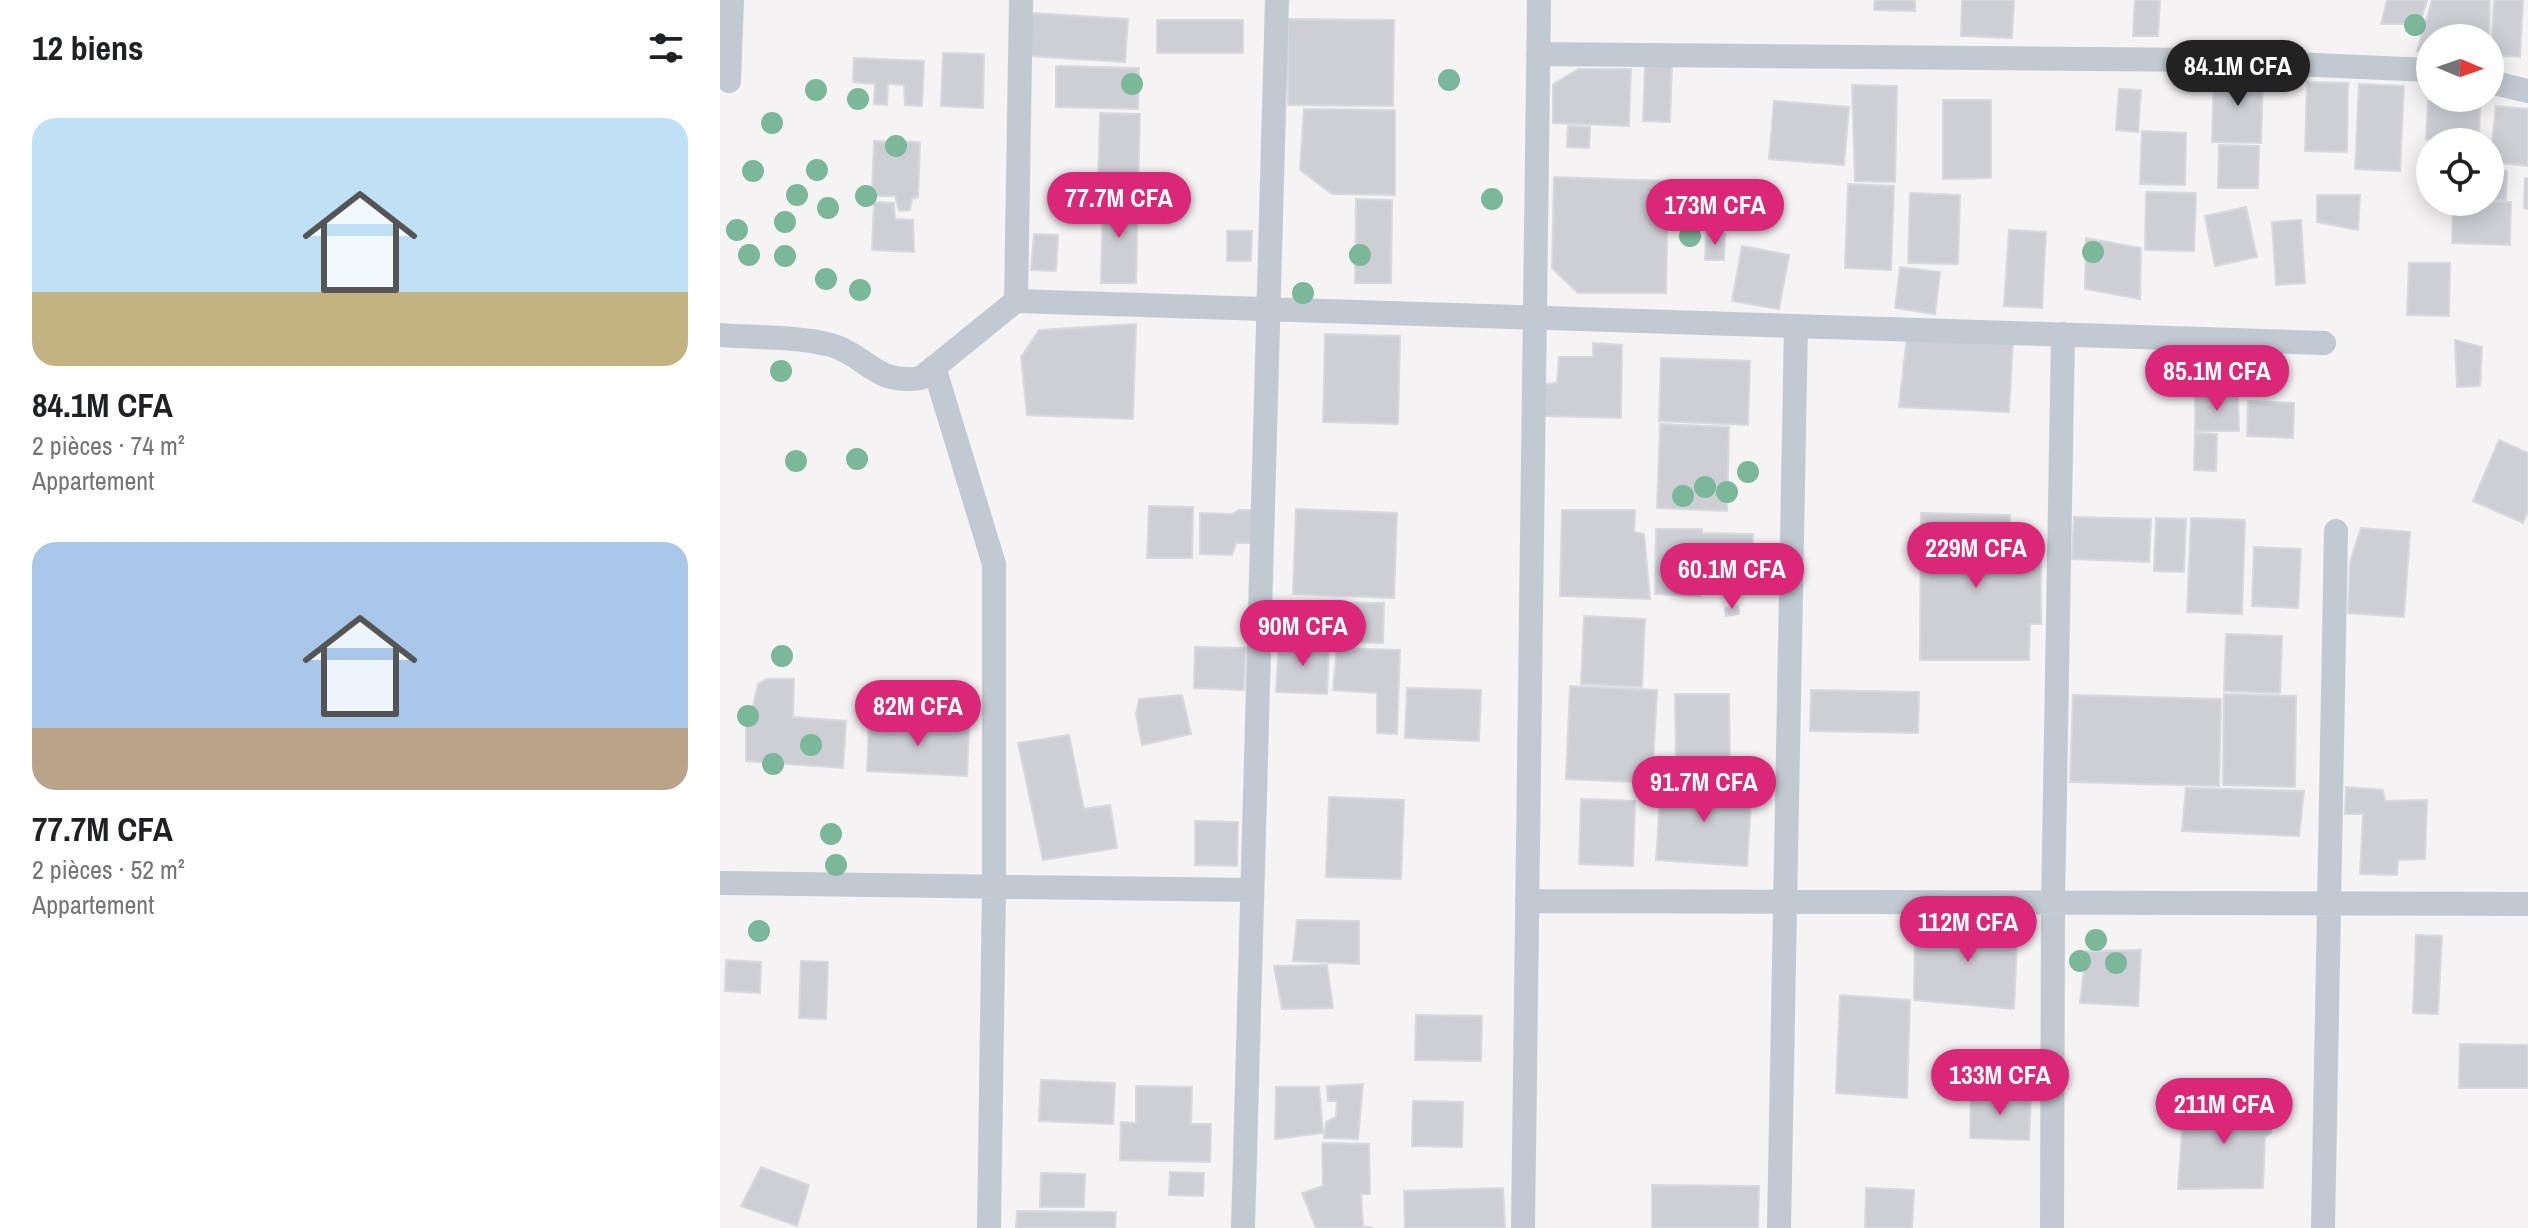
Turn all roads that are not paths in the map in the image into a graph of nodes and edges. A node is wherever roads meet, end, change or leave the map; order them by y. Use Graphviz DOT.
graph roads {
  1 [pos="732,0"];
  2 [pos="1021,0"];
  3 [pos="1277,0"];
  4 [pos="1539,0"];
  5 [pos="1538,54"];
  6 [pos="2416,69"];
  7 [pos="729,81"];
  8 [pos="2504,85"];
  9 [pos="2528,91"];
  10 [pos="1016,301"];
  11 [pos="1268,309"];
  12 [pos="1535,318"];
  13 [pos="1796,326"];
  14 [pos="2063,334"];
  15 [pos="720,335"];
  16 [pos="2324,343"];
  17 [pos="934,367"];
  18 [pos="2336,531"];
  19 [pos="720,883"];
  20 [pos="994,887"];
  21 [pos="1252,890"];
  22 [pos="1527,901"];
  23 [pos="1785,902"];
  24 [pos="2053,903"];
  25 [pos="2329,903"];
  26 [pos="2528,904"];
  27 [pos="989,1228"];
  28 [pos="1243,1228"];
  29 [pos="1523,1228"];
  30 [pos="1779,1228"];
  31 [pos="2052,1228"];
  32 [pos="2323,1228"];
  1 -- 7 [label="street"];
  2 -- 10 [label="street"];
  3 -- 11 [label="street"];
  4 -- 5 [label="street"];
  5 -- 6 [label="street"];
  5 -- 12 [label="street"];
  8 -- 9 [label="street"];
  10 -- 11 [label="street"];
  10 -- 17 [label="street"];
  11 -- 12 [label="street"];
  11 -- 21 [label="street"];
  12 -- 13 [label="street"];
  12 -- 22 [label="street"];
  13 -- 14 [label="street"];
  13 -- 23 [label="street"];
  14 -- 16 [label="street"];
  14 -- 24 [label="street"];
  15 -- 17 [label="street"];
  17 -- 20 [label="street"];
  18 -- 25 [label="street"];
  19 -- 20 [label="street"];
  20 -- 21 [label="street"];
  20 -- 27 [label="street"];
  21 -- 28 [label="street"];
  22 -- 23 [label="street"];
  22 -- 29 [label="street"];
  23 -- 24 [label="street"];
  23 -- 30 [label="street"];
  24 -- 25 [label="street"];
  24 -- 31 [label="street"];
  25 -- 26 [label="street"];
  25 -- 32 [label="street"];
}
